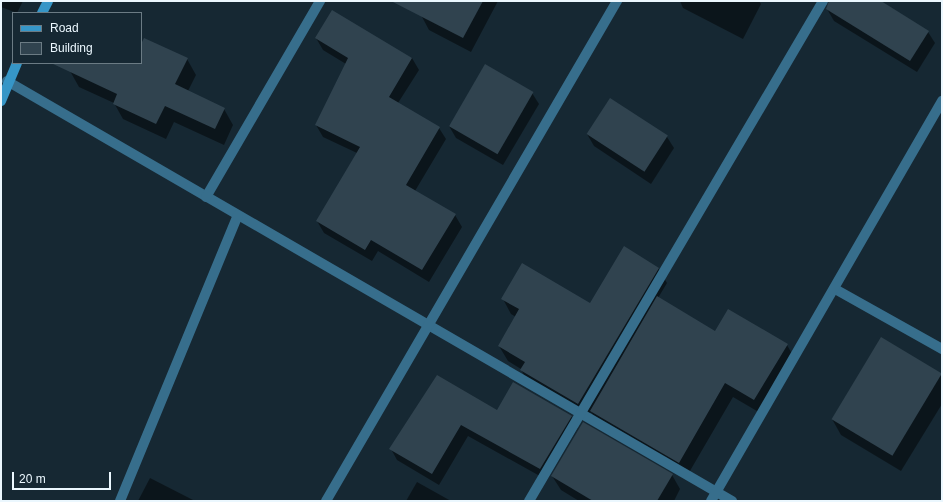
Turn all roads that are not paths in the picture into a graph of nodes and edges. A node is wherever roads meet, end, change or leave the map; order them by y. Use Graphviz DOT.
graph roads {
  1 [pos="48,1"];
  2 [pos="320,1"];
  3 [pos="617,1"];
  4 [pos="823,1"];
  5 [pos="42,12"];
  6 [pos="16,64"];
  7 [pos="7,82"];
  8 [pos="1,101"];
  9 [pos="942,101"];
  10 [pos="206,197"];
  11 [pos="238,216"];
  12 [pos="835,289"];
  13 [pos="429,326"];
  14 [pos="942,349"];
  15 [pos="580,414"];
  16 [pos="716,492"];
  17 [pos="120,501"];
  18 [pos="326,501"];
  19 [pos="529,501"];
  20 [pos="711,501"];
  21 [pos="732,501"];
  1 -- 5 [label="main road"];
  2 -- 10 [label="street"];
  3 -- 13 [label="street"];
  4 -- 15 [label="street"];
  6 -- 7 [label="main road"];
  7 -- 8 [label="main road"];
  7 -- 10 [label="street"];
  9 -- 12 [label="street"];
  10 -- 11 [label="street"];
  11 -- 13 [label="street"];
  11 -- 17 [label="street"];
  12 -- 14 [label="street"];
  12 -- 16 [label="street"];
  13 -- 15 [label="street"];
  13 -- 18 [label="street"];
  15 -- 16 [label="street"];
  15 -- 19 [label="street"];
  16 -- 20 [label="street"];
  16 -- 21 [label="street"];
}
